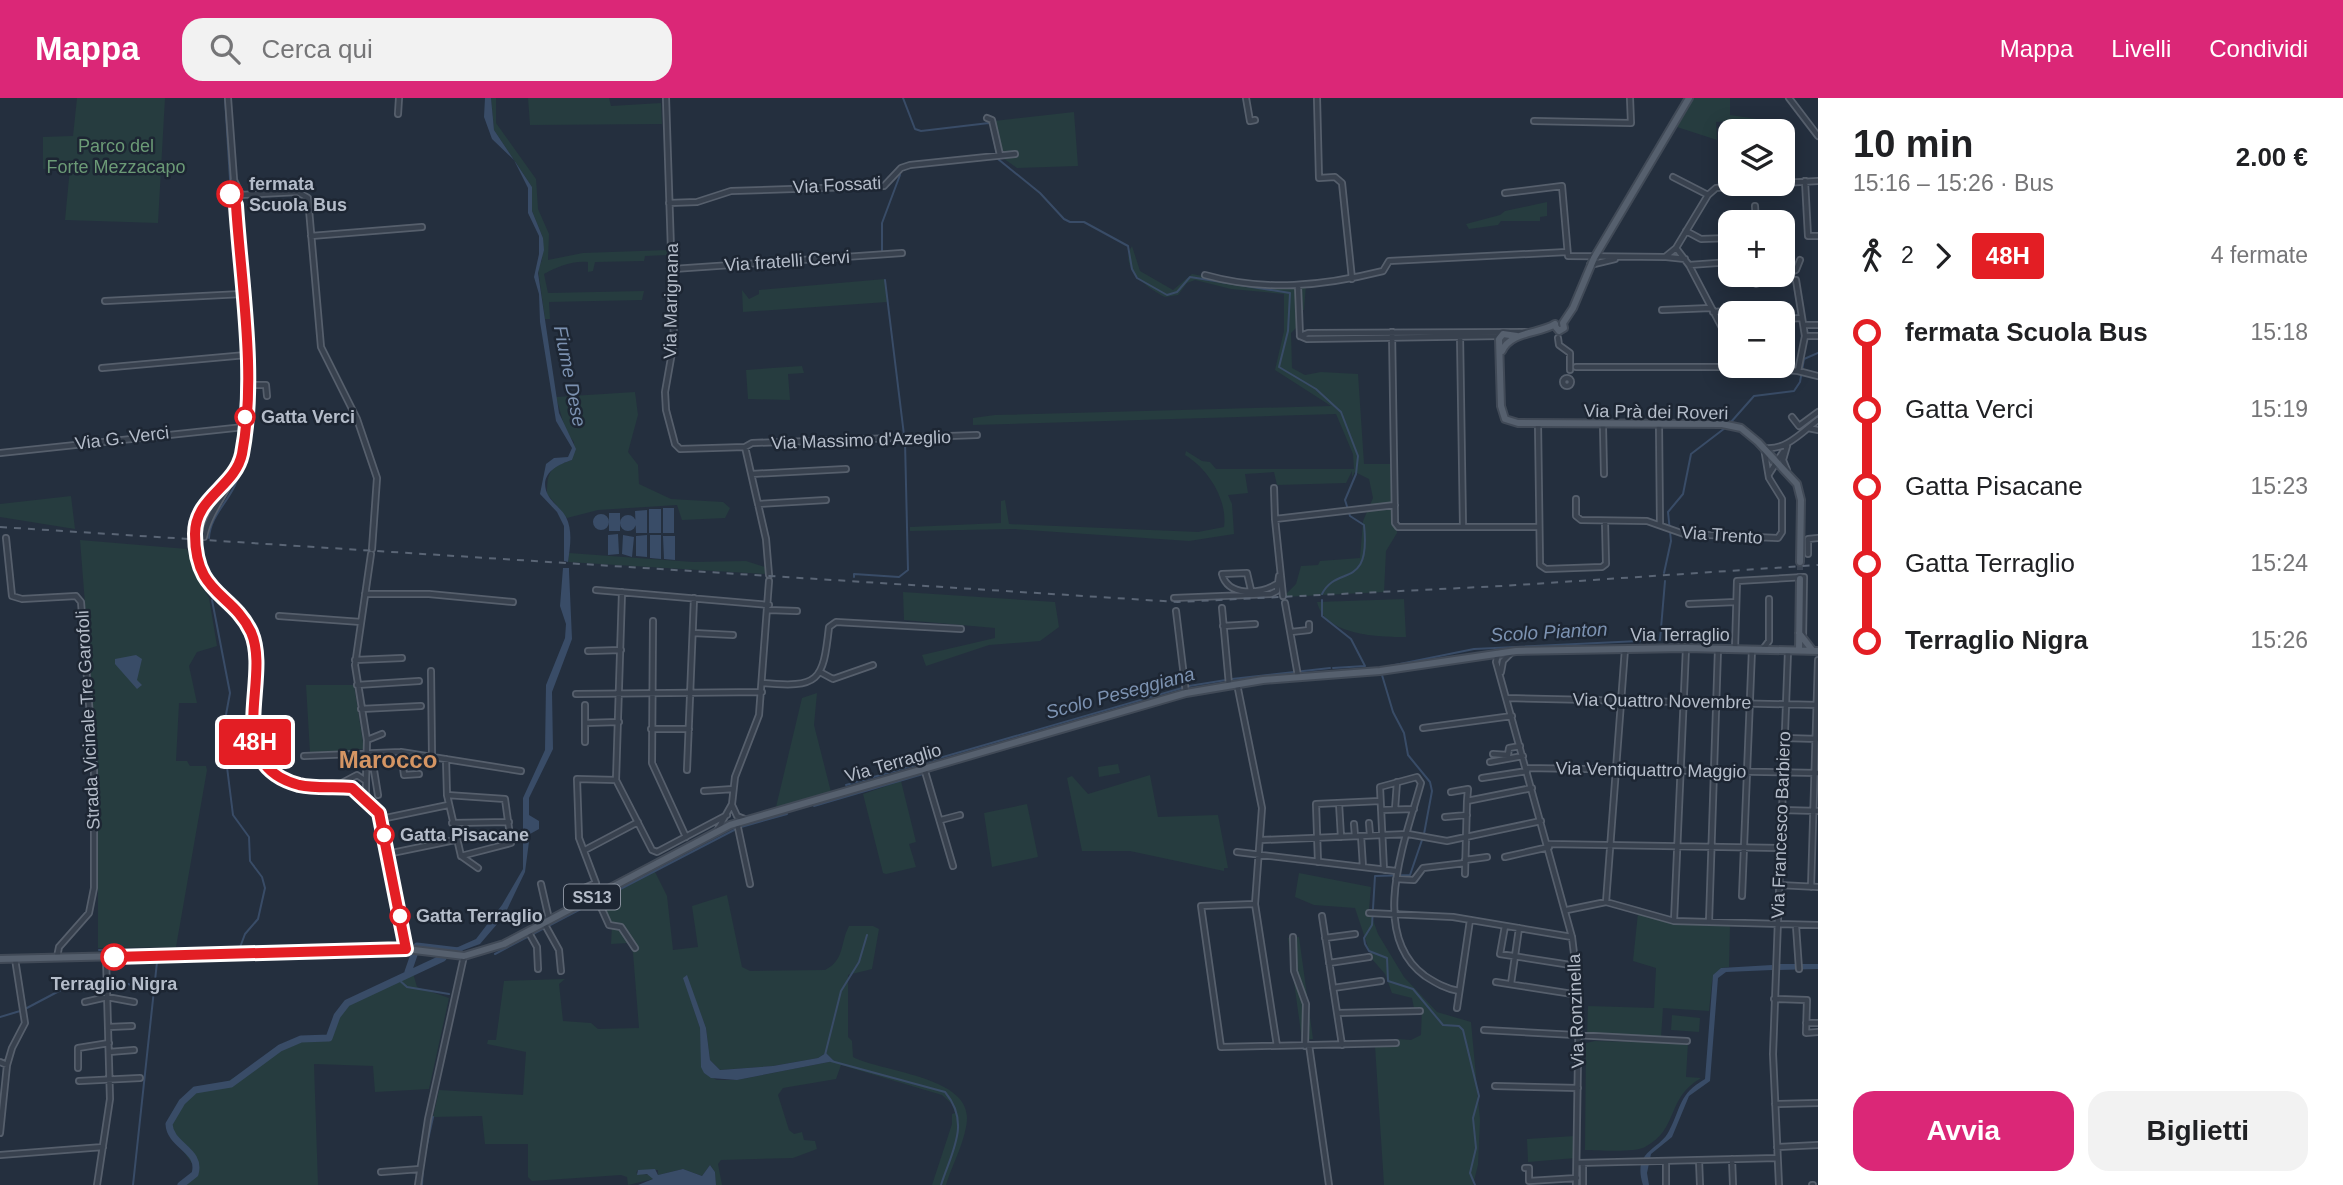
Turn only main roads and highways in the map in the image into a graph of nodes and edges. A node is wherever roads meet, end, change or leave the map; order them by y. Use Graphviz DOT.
graph roads {
  1 [pos="1689,98"];
  2 [pos="1800,562"];
  3 [pos="1800,579"];
  4 [pos="1800,637"];
  5 [pos="1788,650"];
  6 [pos="1799,650"];
  7 [pos="1816,651"];
  8 [pos="0,958"];
  1 -- 2 [label="main road, Via Prà dei Roveri"];
  3 -- 4 [label="main road"];
  4 -- 5 [label="main road"];
  4 -- 6 [label="main road"];
  4 -- 7 [label="main road"];
  5 -- 6 [label="main road, Via Terraglio / SS13"];
  5 -- 8 [label="main road, Via Terraglio / SS13"];
  6 -- 7 [label="main road, Via Terraglio / SS13"];
}
